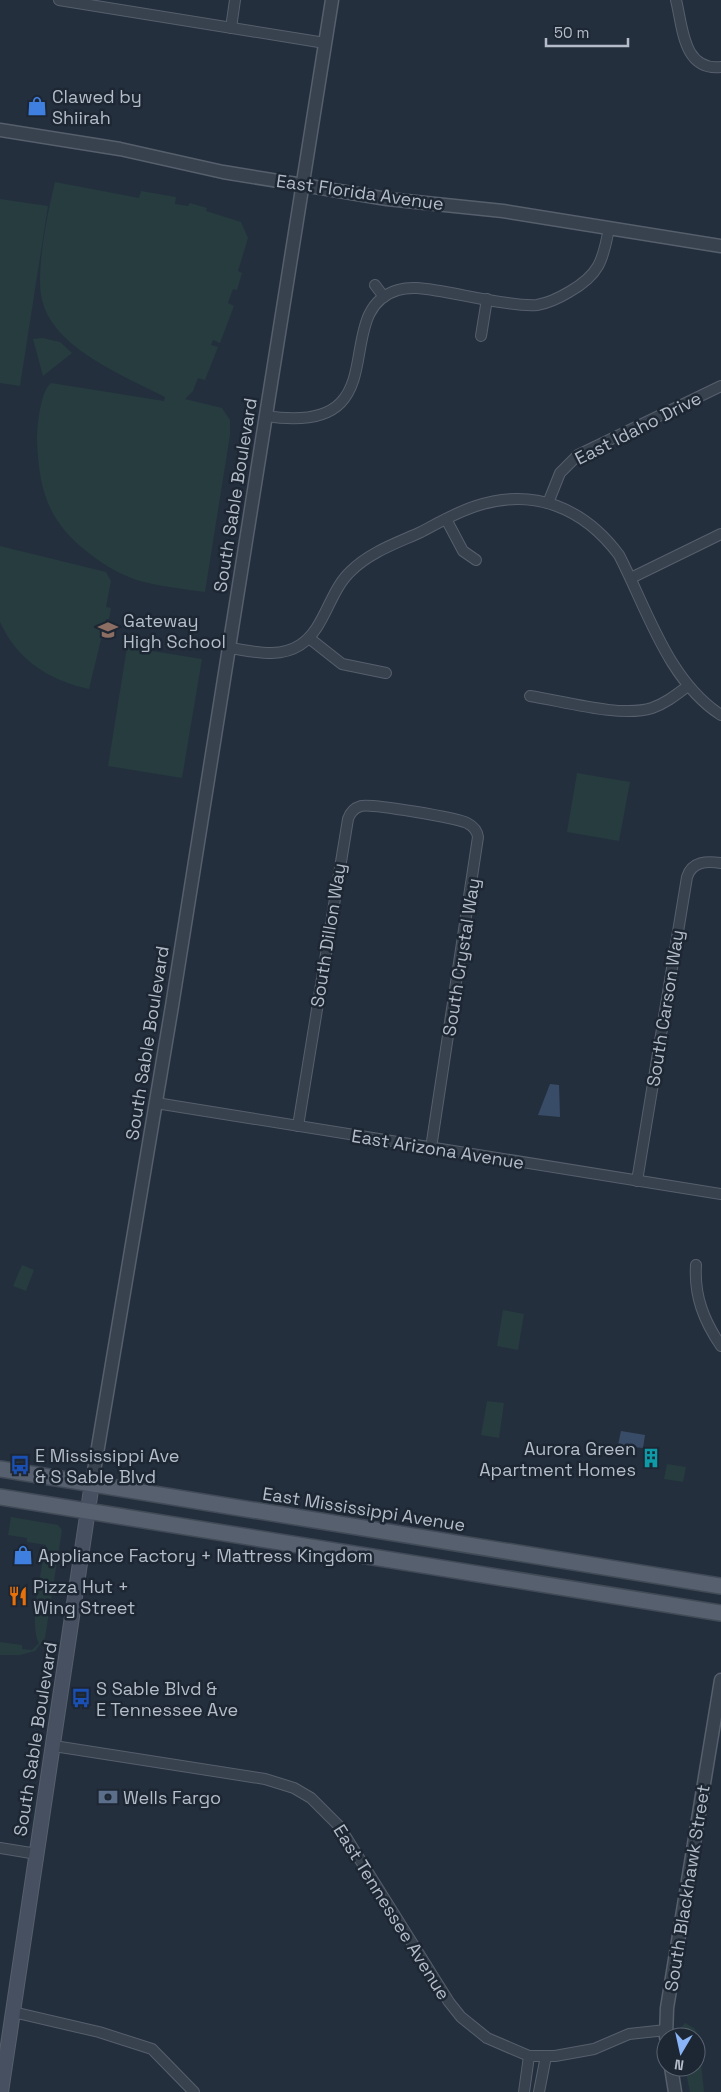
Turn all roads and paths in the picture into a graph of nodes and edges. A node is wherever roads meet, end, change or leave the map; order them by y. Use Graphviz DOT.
graph roads {
  1 [pos="60,0"];
  2 [pos="235,0"];
  3 [pos="332,0"];
  4 [pos="676,0"];
  5 [pos="97,3"];
  6 [pos="231,28"];
  7 [pos="325,43"];
  8 [pos="721,67"];
  9 [pos="0,130"];
  10 [pos="303,185"];
  11 [pos="609,228"];
  12 [pos="721,246"];
  13 [pos="375,285"];
  14 [pos="384,297"];
  15 [pos="487,298"];
  16 [pos="482,336"];
  17 [pos="721,386"];
  18 [pos="266,416"];
  19 [pos="548,503"];
  20 [pos="446,519"];
  21 [pos="721,534"];
  22 [pos="476,560"];
  23 [pos="630,578"];
  24 [pos="309,638"];
  25 [pos="229,648"];
  26 [pos="386,673"];
  27 [pos="688,686"];
  28 [pos="530,696"];
  29 [pos="721,715"];
  30 [pos="416,813"];
  31 [pos="721,863"];
  32 [pos="156,1103"];
  33 [pos="298,1126"];
  34 [pos="430,1148"];
  35 [pos="637,1181"];
  36 [pos="721,1194"];
  37 [pos="696,1265"];
  38 [pos="721,1346"];
  39 [pos="0,1469"];
  40 [pos="92,1483"];
  41 [pos="0,1496"];
  42 [pos="88,1510"];
  43 [pos="721,1586"];
  44 [pos="721,1612"];
  45 [pos="721,1680"];
  46 [pos="54,1746"];
  47 [pos="0,1848"];
  48 [pos="37,1854"];
  49 [pos="13,2012"];
  50 [pos="666,2027"];
  51 [pos="656,2034"];
  52 [pos="529,2056"];
  53 [pos="546,2056"];
  54 [pos="673,2077"];
  55 [pos="1,2092"];
  56 [pos="194,2092"];
  57 [pos="524,2092"];
  58 [pos="539,2092"];
  59 [pos="675,2092"];
  1 -- 5 [label="street"];
  2 -- 6 [label="street"];
  3 -- 7 [label="street, South Sable Boulevard"];
  4 -- 8 [label="street"];
  5 -- 6 [label="street"];
  6 -- 7 [label="street"];
  7 -- 10 [label="street, South Sable Boulevard"];
  9 -- 10 [label="street, East Florida Avenue"];
  10 -- 11 [label="street, East Florida Avenue"];
  10 -- 18 [label="street, South Sable Boulevard"];
  11 -- 12 [label="street, East Florida Avenue"];
  11 -- 15 [label="street"];
  13 -- 14 [label="street"];
  14 -- 15 [label="street"];
  14 -- 18 [label="street"];
  15 -- 16 [label="street"];
  17 -- 19 [label="street, East Idaho Drive"];
  18 -- 25 [label="street, South Sable Boulevard"];
  19 -- 20 [label="street"];
  19 -- 23 [label="street"];
  20 -- 22 [label="street"];
  20 -- 24 [label="street"];
  21 -- 23 [label="street"];
  23 -- 27 [label="street"];
  24 -- 25 [label="street"];
  24 -- 26 [label="street"];
  25 -- 32 [label="street, South Sable Boulevard"];
  27 -- 28 [label="street"];
  27 -- 29 [label="street"];
  30 -- 33 [label="street, South Dillon Way"];
  30 -- 34 [label="street, South Crystal Way"];
  31 -- 35 [label="street, South Carson Way"];
  32 -- 33 [label="street, East Arizona Avenue"];
  32 -- 40 [label="street, South Sable Boulevard"];
  33 -- 34 [label="street, East Arizona Avenue"];
  34 -- 35 [label="street, East Arizona Avenue"];
  35 -- 36 [label="street, East Arizona Avenue"];
  37 -- 38 [label="street"];
  39 -- 40 [label="main road, East Mississippi Avenue"];
  40 -- 42 [label="main road, South Sable Boulevard"];
  40 -- 43 [label="main road, East Mississippi Avenue"];
  41 -- 42 [label="main road"];
  42 -- 44 [label="main road"];
  42 -- 46 [label="main road, South Sable Boulevard"];
  45 -- 50 [label="street, South Blackhawk Street"];
  46 -- 48 [label="main road, South Sable Boulevard"];
  46 -- 52 [label="street, East Tennessee Avenue"];
  47 -- 48 [label="street"];
  48 -- 49 [label="main road, South Sable Boulevard"];
  49 -- 55 [label="main road, South Sable Boulevard"];
  49 -- 56 [label="street"];
  51 -- 53 [label="street, East Tennessee Avenue"];
  52 -- 53 [label="street, East Tennessee Avenue"];
  52 -- 57 [label="street"];
  53 -- 58 [label="street"];
  54 -- 59 [label="street"];
}
